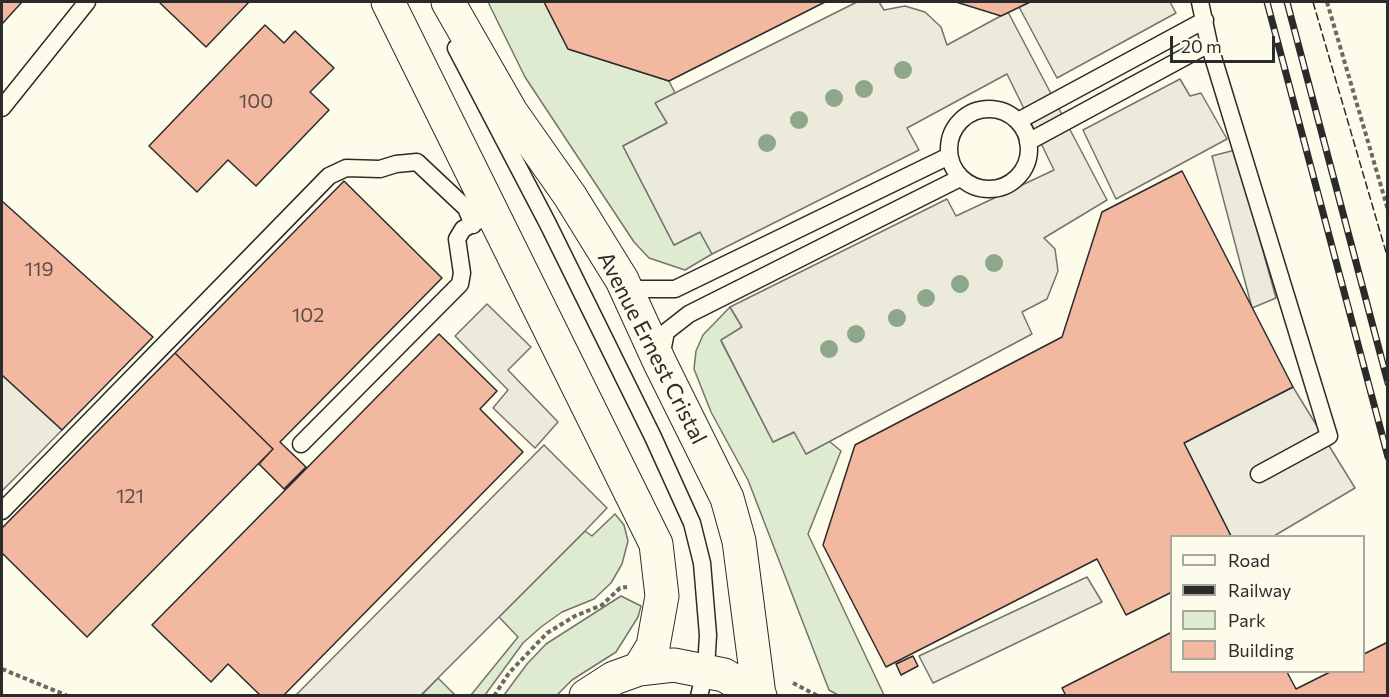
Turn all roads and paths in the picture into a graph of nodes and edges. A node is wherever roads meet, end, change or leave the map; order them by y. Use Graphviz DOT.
graph roads {
  1 [pos="87,2"];
  2 [pos="388,2"];
  3 [pos="432,2"];
  4 [pos="448,2"];
  5 [pos="1200,2"];
  6 [pos="1327,2"];
  7 [pos="1205,20"];
  8 [pos="1209,44"];
  9 [pos="2,108"];
  10 [pos="1018,121"];
  11 [pos="1028,142"];
  12 [pos="949,156"];
  13 [pos="960,178"];
  14 [pos="1388,210"];
  15 [pos="483,218"];
  16 [pos="622,280"];
  17 [pos="660,363"];
  18 [pos="301,444"];
  19 [pos="1259,474"];
  20 [pos="2,511"];
  21 [pos="635,589"];
  22 [pos="2,669"];
  23 [pos="639,669"];
  24 [pos="703,682"];
  25 [pos="759,695"];
  26 [pos="68,696"];
  27 [pos="494,696"];
  28 [pos="586,696"];
  1 -- 9 [label="lane"];
  2 -- 15 [label="main road"];
  3 -- 24 [label="lane"];
  4 -- 16 [label="main road, Avenue Ernest Cristal"];
  5 -- 7 [label="lane"];
  6 -- 14 [label="path"];
  7 -- 8 [label="lane"];
  7 -- 10 [label="lane"];
  8 -- 11 [label="lane"];
  8 -- 19 [label="lane"];
  10 -- 11 [label="lane"];
  10 -- 12 [label="lane"];
  11 -- 13 [label="lane"];
  12 -- 13 [label="lane"];
  12 -- 16 [label="lane"];
  13 -- 17 [label="lane"];
  15 -- 18 [label="lane"];
  15 -- 20 [label="lane"];
  15 -- 23 [label="main road"];
  16 -- 17 [label="main road, Avenue Ernest Cristal"];
  17 -- 25 [label="main road, Avenue Ernest Cristal"];
  21 -- 27 [label="path"];
  22 -- 26 [label="path"];
  23 -- 24 [label="main road"];
  23 -- 28 [label="main road"];
  24 -- 25 [label="main road"];
}
